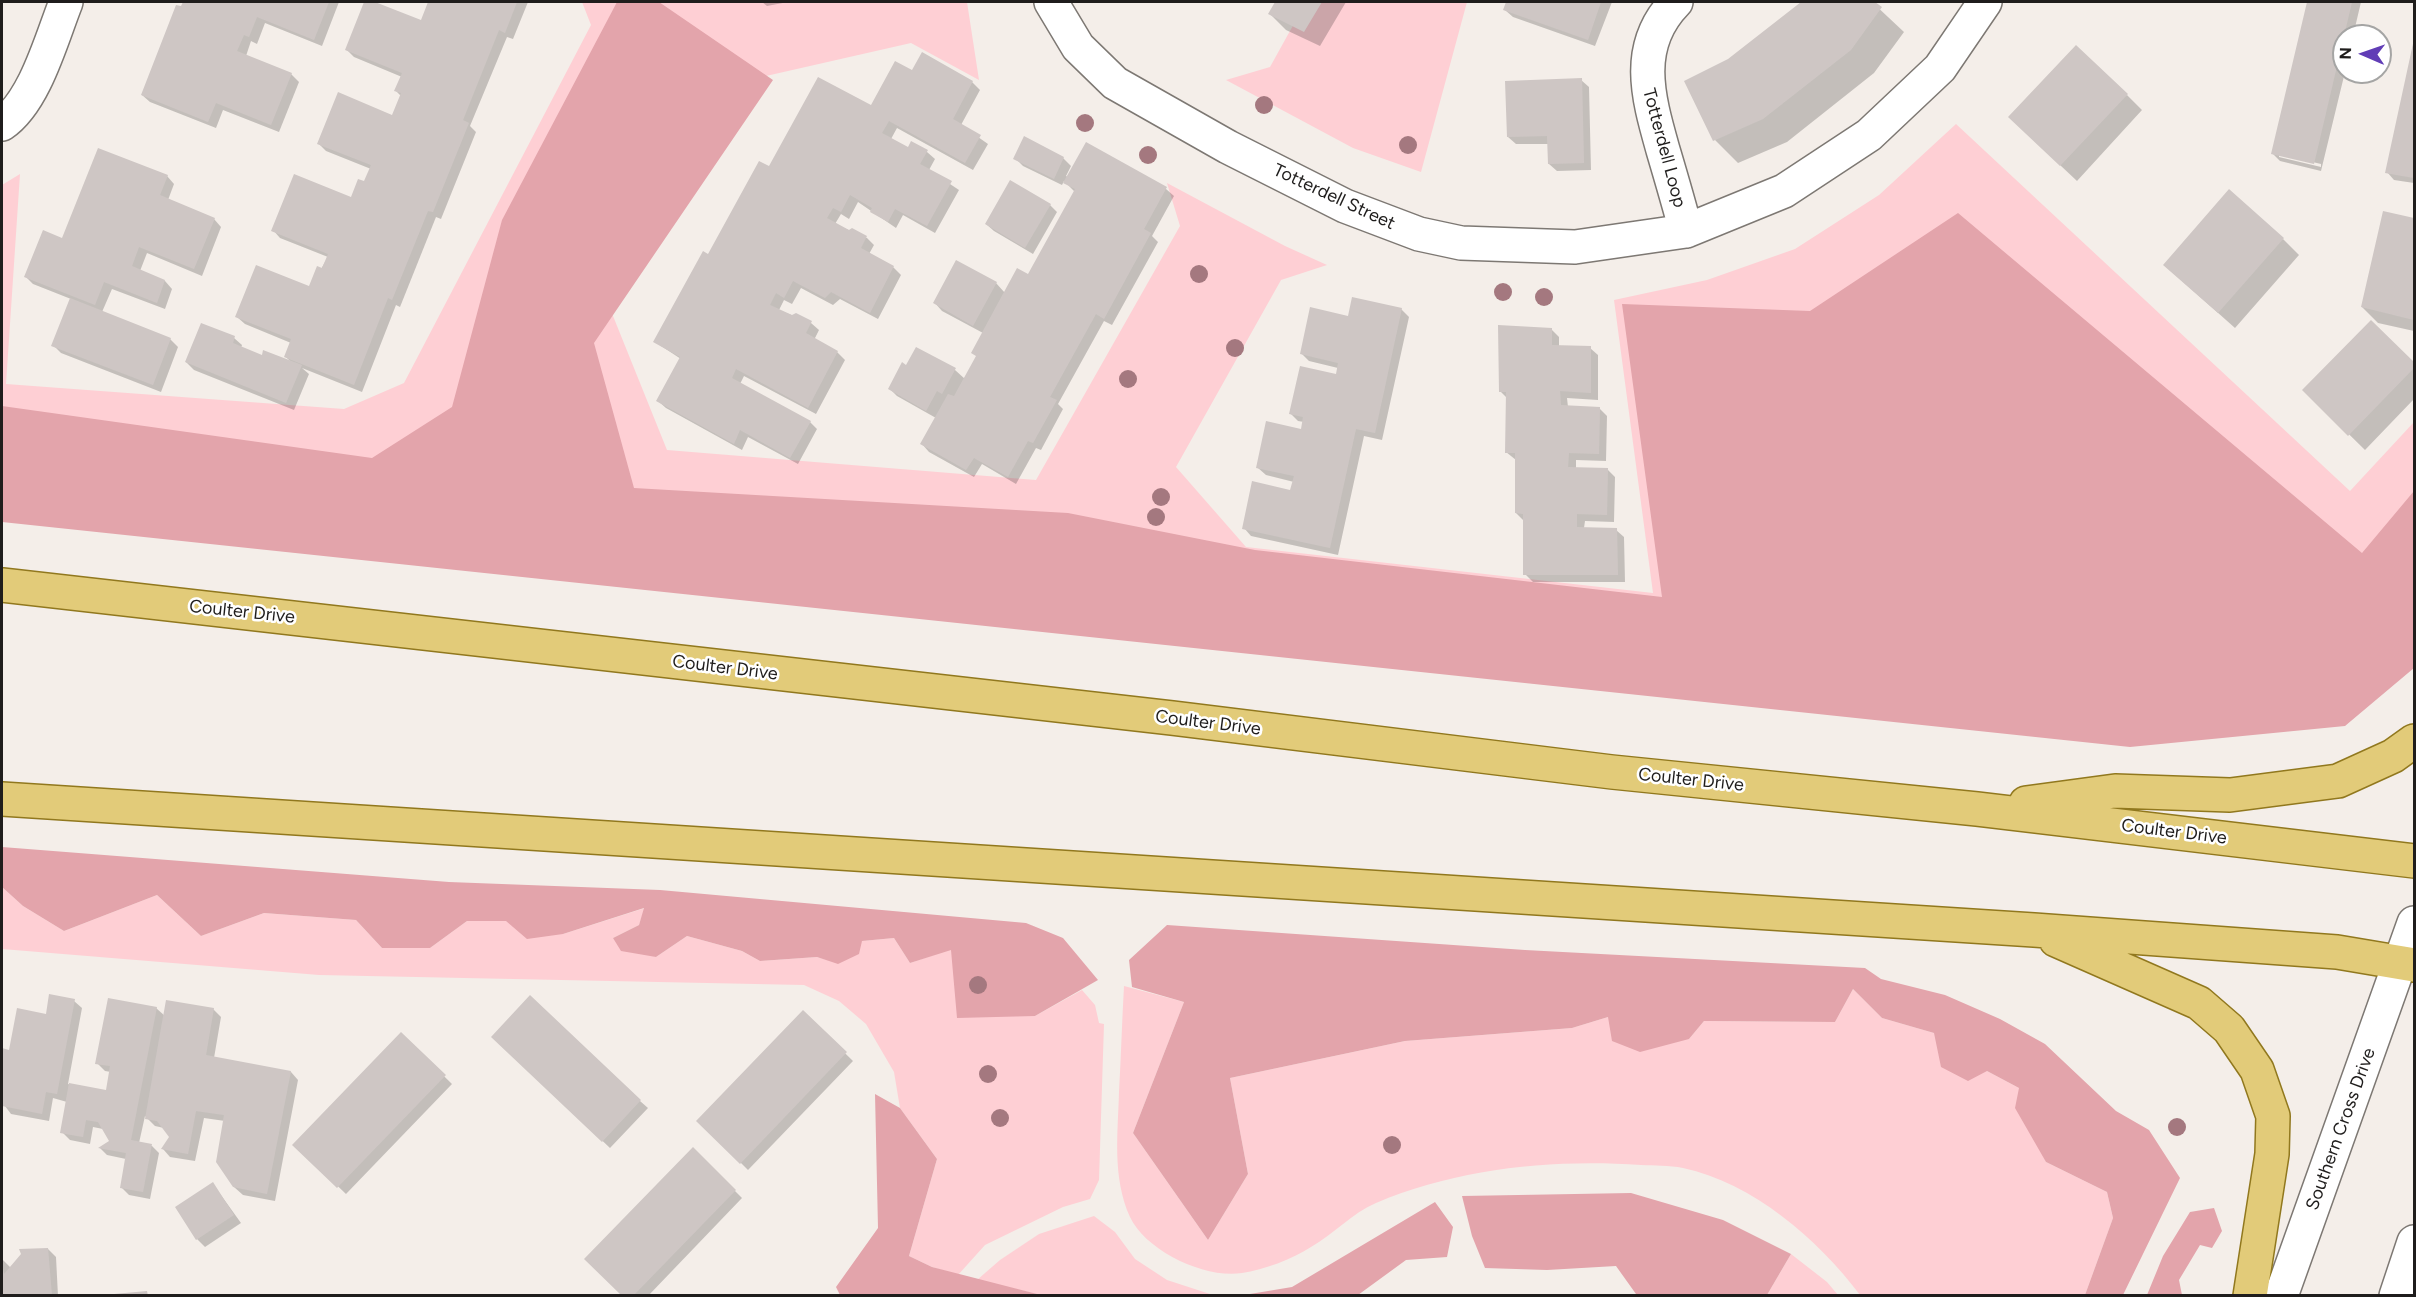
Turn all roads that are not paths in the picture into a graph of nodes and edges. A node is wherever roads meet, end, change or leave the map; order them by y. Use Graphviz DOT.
graph roads {
  1 [pos="66,2"];
  2 [pos="1051,2"];
  3 [pos="1676,2"];
  4 [pos="1985,2"];
  5 [pos="2,124"];
  6 [pos="1686,231"];
  7 [pos="2,585"];
  8 [pos="2415,741"];
  9 [pos="2,799"];
  10 [pos="1977,809"];
  11 [pos="2415,861"];
  12 [pos="2415,923"];
  13 [pos="2034,930"];
  14 [pos="2407,964"];
  15 [pos="2415,1242"];
  16 [pos="2250,1296"];
  17 [pos="2281,1296"];
  18 [pos="2396,1296"];
  1 -- 5 [label="street"];
  2 -- 6 [label="street, Totterdell Street"];
  3 -- 6 [label="street, Totterdell Loop"];
  4 -- 6 [label="street, Totterdell Street"];
  7 -- 10 [label="main road, Coulter Drive"];
  8 -- 10 [label="main road"];
  9 -- 13 [label="main road"];
  10 -- 11 [label="main road, Coulter Drive"];
  12 -- 14 [label="street, Southern Cross Drive"];
  13 -- 14 [label="main road"];
  13 -- 16 [label="main road"];
  14 -- 17 [label="street, Southern Cross Drive"];
  15 -- 18 [label="street"];
}
